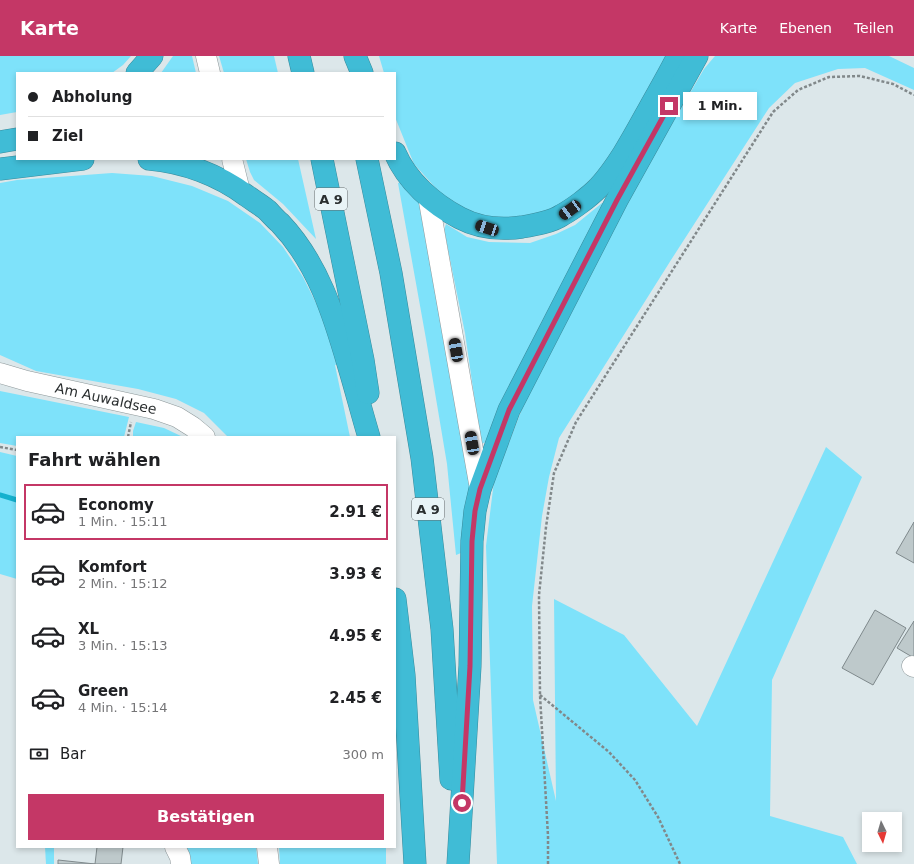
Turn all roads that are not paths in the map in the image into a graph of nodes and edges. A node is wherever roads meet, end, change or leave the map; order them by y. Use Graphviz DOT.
graph roads {
  1 [pos="152,56"];
  2 [pos="206,56"];
  3 [pos="299,56"];
  4 [pos="344,56"];
  5 [pos="355,56"];
  6 [pos="678,56"];
  7 [pos="697,56"];
  8 [pos="138,72"];
  9 [pos="210,72"];
  10 [pos="303,72"];
  11 [pos="348,72"];
  12 [pos="362,72"];
  13 [pos="0,134"];
  14 [pos="16,134"];
  15 [pos="16,139"];
  16 [pos="0,142"];
  17 [pos="396,155"];
  18 [pos="75,160"];
  19 [pos="161,160"];
  20 [pos="232,160"];
  21 [pos="322,160"];
  22 [pos="368,160"];
  23 [pos="0,169"];
  24 [pos="240,191"];
  25 [pos="428,196"];
  26 [pos="0,373"];
  27 [pos="204,436"];
  28 [pos="369,436"];
  29 [pos="375,436"];
  30 [pos="480,489"];
  31 [pos="396,607"];
  32 [pos="176,848"];
  33 [pos="267,848"];
  34 [pos="181,864"];
  35 [pos="269,864"];
  36 [pos="415,864"];
  37 [pos="457,864"];
  1 -- 8 [label="highway"];
  2 -- 9 [label="street"];
  3 -- 10 [label="highway"];
  4 -- 11 [label="highway"];
  5 -- 12 [label="highway"];
  6 -- 25 [label="highway"];
  7 -- 30 [label="highway"];
  13 -- 14 [label="highway"];
  15 -- 16 [label="highway"];
  17 -- 25 [label="highway"];
  18 -- 23 [label="highway"];
  19 -- 24 [label="highway"];
  20 -- 24 [label="street"];
  21 -- 29 [label="highway, A 9"];
  22 -- 37 [label="highway, A 9"];
  24 -- 28 [label="highway"];
  25 -- 30 [label="street"];
  26 -- 27 [label="street, Am Auwaldsee"];
  30 -- 37 [label="highway"];
  31 -- 36 [label="highway"];
  32 -- 34 [label="street"];
  33 -- 35 [label="street"];
}
